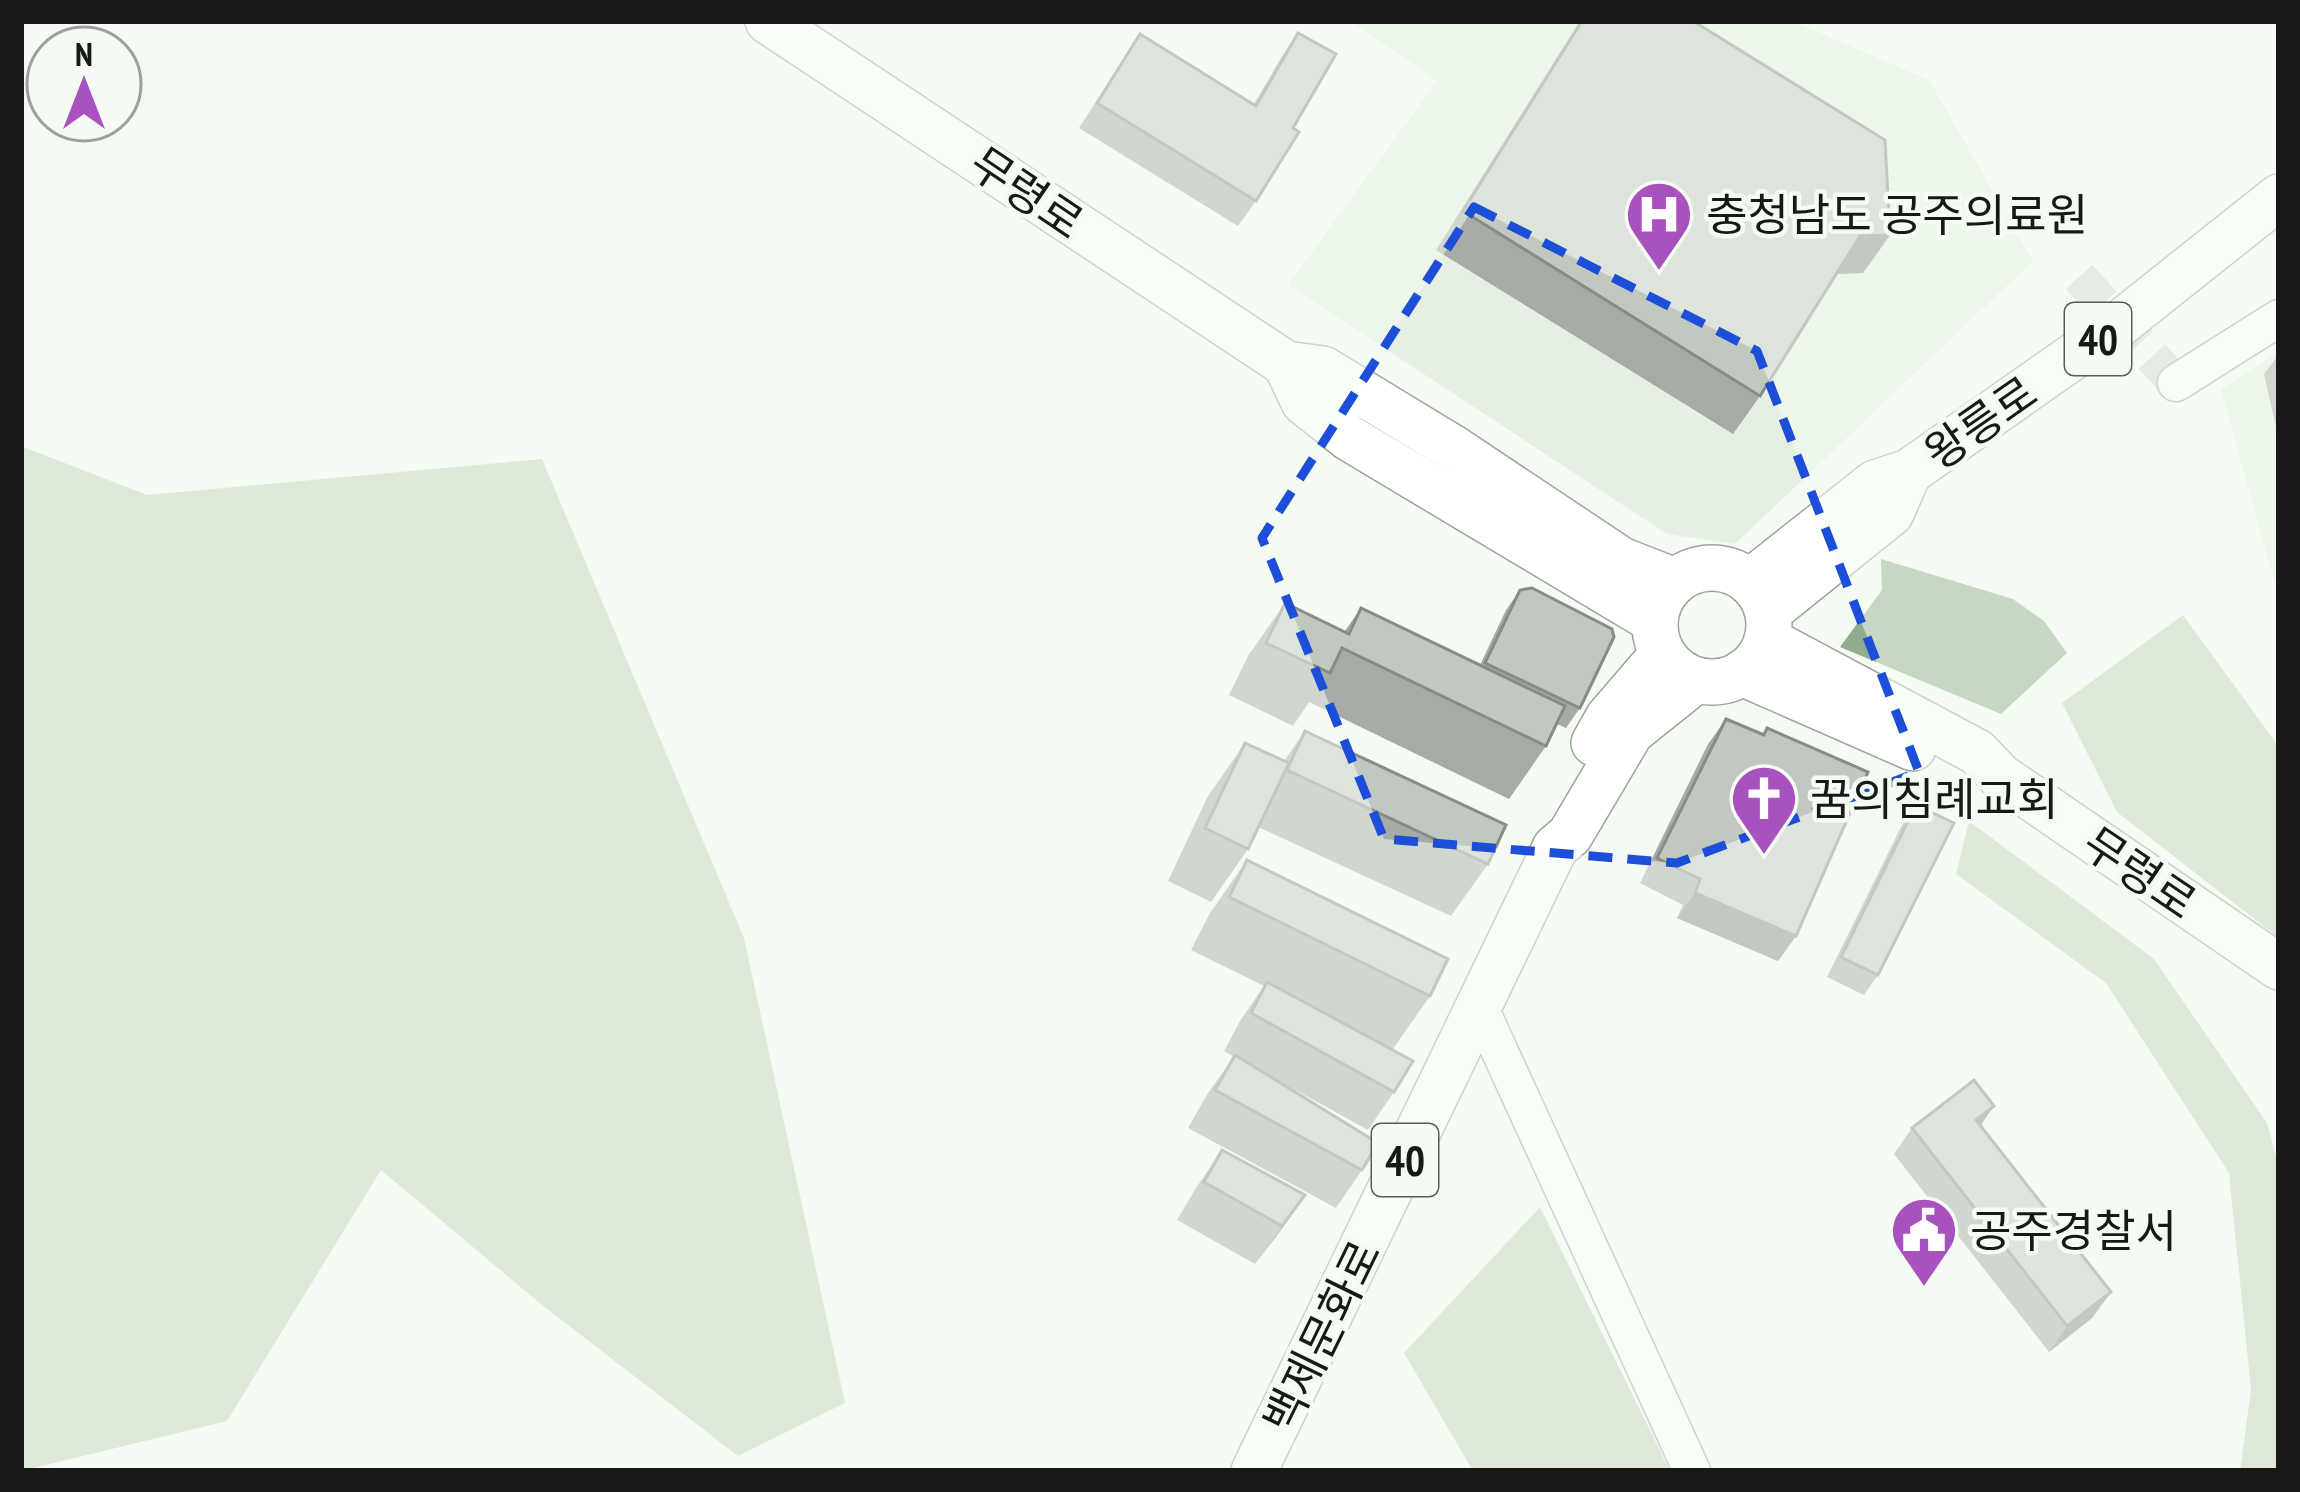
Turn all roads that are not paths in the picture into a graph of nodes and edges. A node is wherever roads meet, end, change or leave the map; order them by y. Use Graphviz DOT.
graph roads {
  1 [pos="768,21"];
  2 [pos="2279,197"];
  3 [pos="2279,318"];
  4 [pos="2176,383"];
  5 [pos="1757,627"];
  6 [pos="1672,634"];
  7 [pos="2279,967"];
  8 [pos="1479,1006"];
  9 [pos="1254,1471"];
  10 [pos="1692,1471"];
  1 -- 6 [label="main road, 무령로"];
  2 -- 5 [label="main road, 왕릉로 / 40"];
  3 -- 4 [label="street"];
  5 -- 6 [label="main road, 40"];
  5 -- 6 [label="main road"];
  5 -- 7 [label="main road, 무령로"];
  6 -- 8 [label="main road, 백제문화로 / 40"];
  8 -- 9 [label="main road, 백제문화로 / 40"];
  8 -- 10 [label="street"];
}
